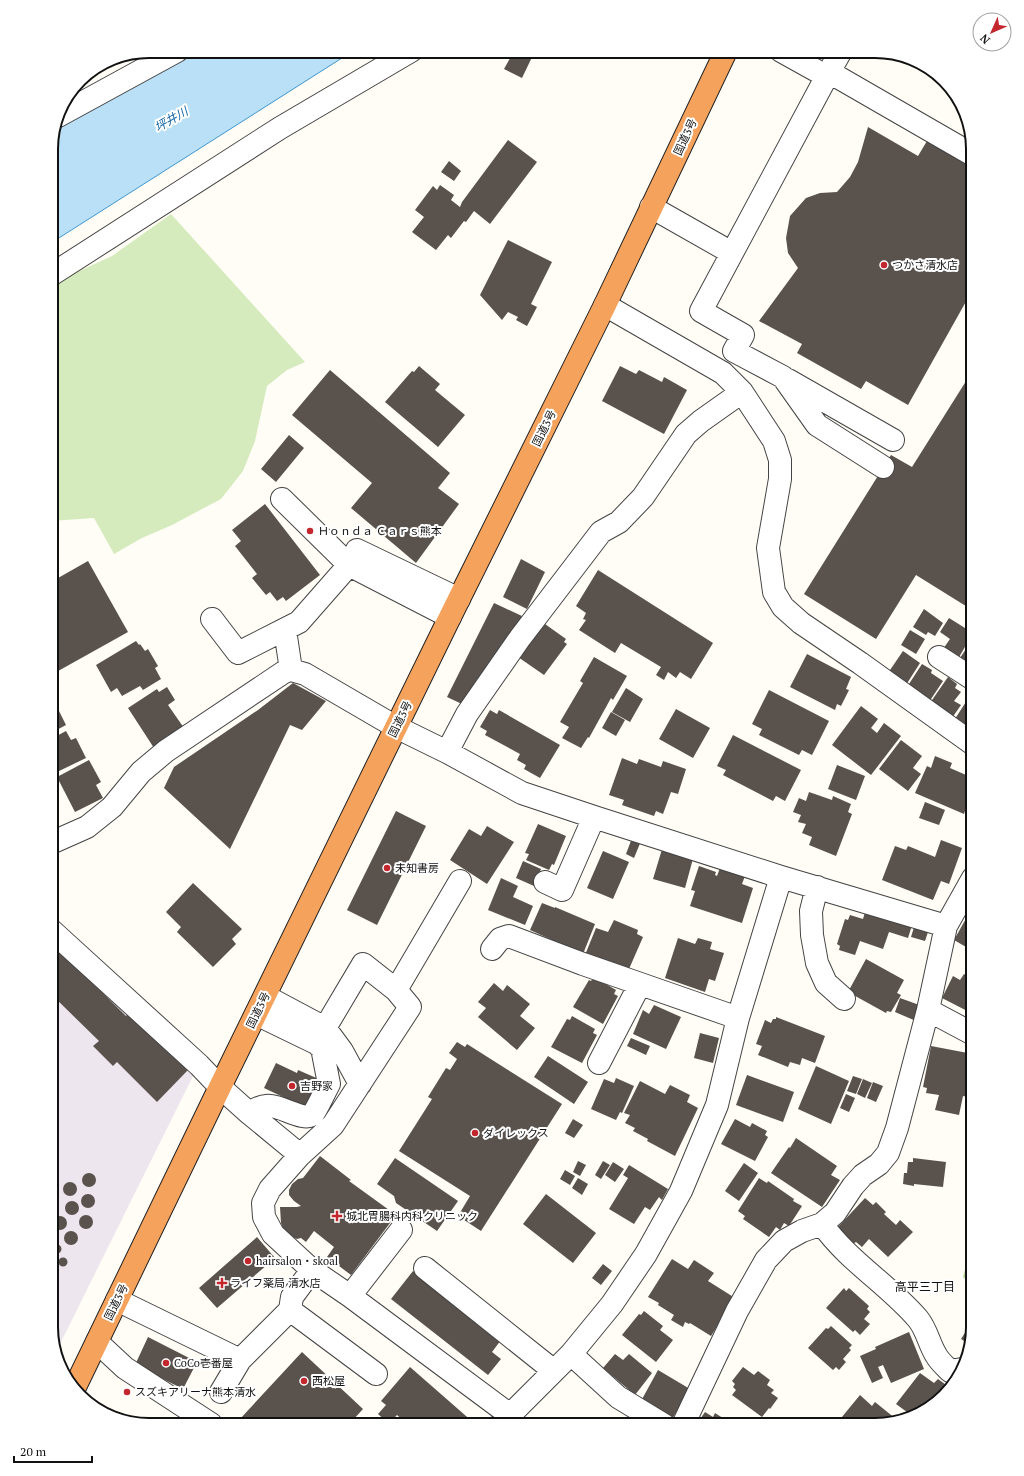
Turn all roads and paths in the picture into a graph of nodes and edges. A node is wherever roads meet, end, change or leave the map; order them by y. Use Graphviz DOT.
graph roads {
  1 [pos="164,58"];
  2 [pos="399,58"];
  3 [pos="723,58"];
  4 [pos="796,58"];
  5 [pos="837,58"];
  6 [pos="828,74"];
  7 [pos="66,112"];
  8 [pos="966,150"];
  9 [pos="651,207"];
  10 [pos="732,253"];
  11 [pos="58,271"];
  12 [pos="605,305"];
  13 [pos="734,352"];
  14 [pos="723,373"];
  15 [pos="783,377"];
  16 [pos="742,392"];
  17 [pos="893,440"];
  18 [pos="883,467"];
  19 [pos="282,499"];
  20 [pos="349,565"];
  21 [pos="454,608"];
  22 [pos="212,619"];
  23 [pos="285,630"];
  24 [pos="939,657"];
  25 [pos="291,670"];
  26 [pos="966,674"];
  27 [pos="396,727"];
  28 [pos="966,739"];
  29 [pos="447,752"];
  30 [pos="594,818"];
  31 [pos="58,840"];
  32 [pos="781,877"];
  33 [pos="460,881"];
  34 [pos="545,882"];
  35 [pos="817,887"];
  36 [pos="966,890"];
  37 [pos="946,926"];
  38 [pos="58,936"];
  39 [pos="492,949"];
  40 [pos="640,984"];
  41 [pos="396,990"];
  42 [pos="844,999"];
  43 [pos="260,1005"];
  44 [pos="928,1010"];
  45 [pos="738,1018"];
  46 [pos="325,1028"];
  47 [pos="966,1030"];
  48 [pos="599,1063"];
  49 [pos="360,1084"];
  50 [pos="220,1087"];
  51 [pos="249,1113"];
  52 [pos="300,1155"];
  53 [pos="822,1224"];
  54 [pos="401,1230"];
  55 [pos="425,1268"];
  56 [pos="312,1270"];
  57 [pos="350,1296"];
  58 [pos="117,1300"];
  59 [pos="290,1310"];
  60 [pos="97,1342"];
  61 [pos="571,1354"];
  62 [pos="240,1360"];
  63 [pos="955,1370"];
  64 [pos="554,1371"];
  65 [pos="376,1374"];
  66 [pos="77,1382"];
  67 [pos="222,1392"];
  68 [pos="202,1418"];
  69 [pos="502,1418"];
  70 [pos="507,1418"];
  71 [pos="652,1418"];
  72 [pos="686,1418"];
  1 -- 7 [label="street"];
  2 -- 11 [label="street"];
  3 -- 9 [label="highway, 国道3号"];
  4 -- 6 [label="street"];
  5 -- 6 [label="street"];
  6 -- 8 [label="street"];
  6 -- 10 [label="street"];
  9 -- 10 [label="street"];
  9 -- 12 [label="highway, 国道3号"];
  10 -- 13 [label="street"];
  12 -- 14 [label="street"];
  12 -- 21 [label="highway, 国道3号"];
  13 -- 14 [label="street"];
  13 -- 15 [label="street"];
  14 -- 16 [label="street"];
  15 -- 17 [label="street"];
  15 -- 18 [label="street"];
  16 -- 28 [label="street"];
  16 -- 29 [label="street"];
  19 -- 20 [label="street"];
  20 -- 21 [label="street"];
  20 -- 23 [label="street"];
  21 -- 27 [label="highway, 国道3号"];
  22 -- 23 [label="street"];
  23 -- 25 [label="street"];
  24 -- 26 [label="street"];
  25 -- 27 [label="street"];
  25 -- 31 [label="street"];
  27 -- 29 [label="street"];
  27 -- 43 [label="highway, 国道3号"];
  29 -- 30 [label="street"];
  30 -- 32 [label="street"];
  30 -- 34 [label="street"];
  32 -- 35 [label="street"];
  32 -- 45 [label="street"];
  33 -- 41 [label="street"];
  35 -- 37 [label="street"];
  35 -- 42 [label="street"];
  36 -- 37 [label="street"];
  37 -- 44 [label="street"];
  38 -- 50 [label="street"];
  39 -- 40 [label="street"];
  40 -- 45 [label="street"];
  40 -- 48 [label="street"];
  41 -- 46 [label="street"];
  41 -- 49 [label="street"];
  43 -- 46 [label="street"];
  43 -- 50 [label="highway, 国道3号"];
  43 -- 51 [label="street"];
  44 -- 47 [label="street"];
  44 -- 53 [label="street"];
  45 -- 61 [label="street"];
  46 -- 49 [label="street"];
  49 -- 52 [label="street"];
  50 -- 51 [label="street"];
  50 -- 58 [label="highway, 国道3号"];
  51 -- 52 [label="street"];
  52 -- 56 [label="street"];
  53 -- 63 [label="street"];
  53 -- 72 [label="street"];
  54 -- 57 [label="street"];
  55 -- 64 [label="street"];
  56 -- 57 [label="street"];
  56 -- 59 [label="street"];
  57 -- 69 [label="street"];
  58 -- 60 [label="highway, 国道3号"];
  58 -- 62 [label="street"];
  59 -- 62 [label="street"];
  59 -- 65 [label="street"];
  60 -- 66 [label="highway, 国道3号"];
  60 -- 68 [label="street"];
  61 -- 64 [label="street"];
  61 -- 71 [label="street"];
  62 -- 67 [label="street"];
  64 -- 70 [label="street"];
}
